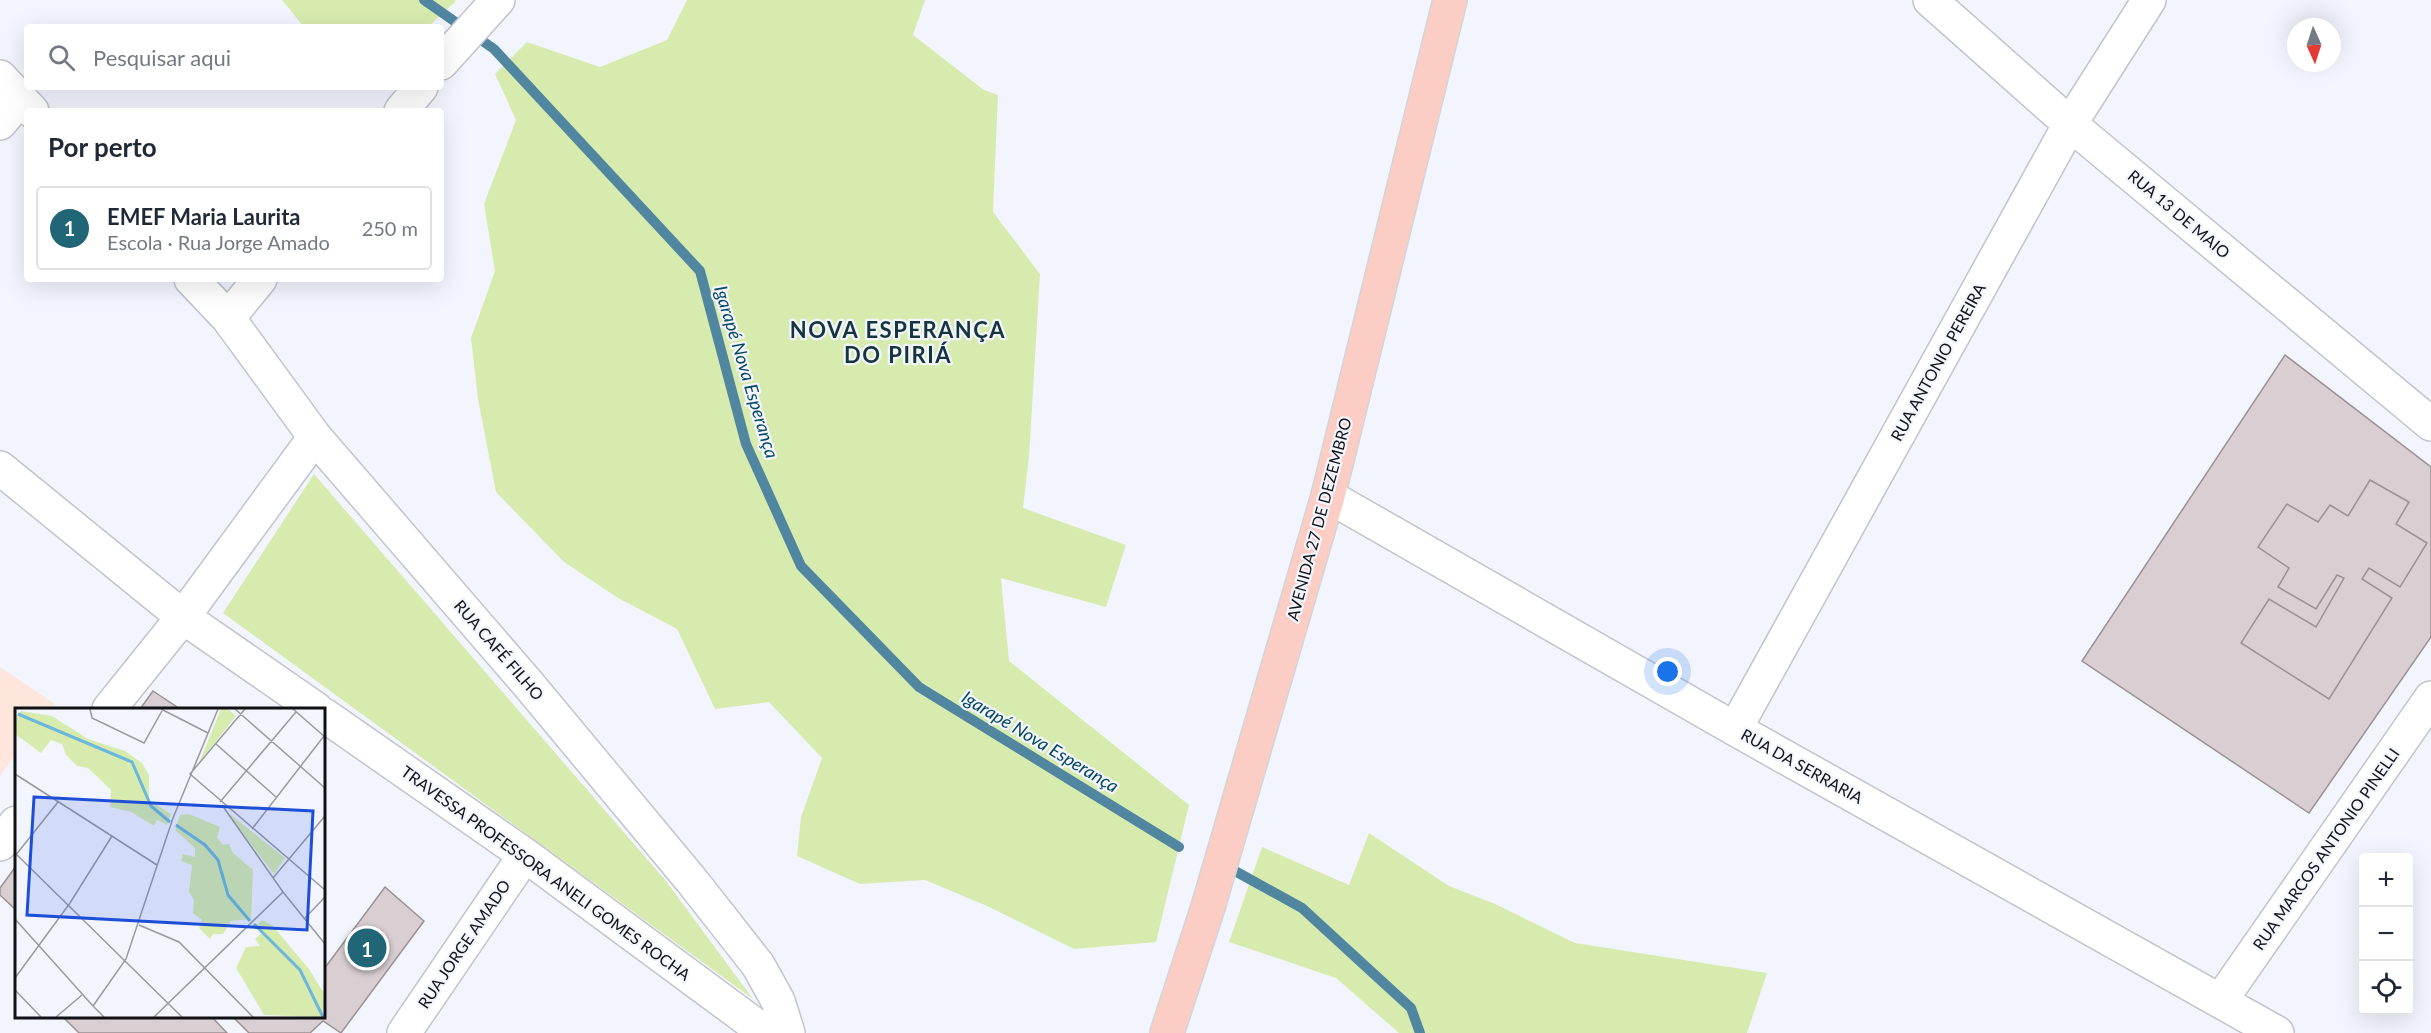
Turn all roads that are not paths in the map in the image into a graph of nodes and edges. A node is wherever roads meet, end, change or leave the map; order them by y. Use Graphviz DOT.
graph roads {
  1 [pos="1449,0"];
  2 [pos="1930,0"];
  3 [pos="2149,0"];
  4 [pos="495,3"];
  5 [pos="449,53"];
  6 [pos="418,90"];
  7 [pos="404,108"];
  8 [pos="2070,124"];
  9 [pos="194,282"];
  10 [pos="258,282"];
  11 [pos="228,318"];
  12 [pos="2431,424"];
  13 [pos="315,437"];
  14 [pos="0,468"];
  15 [pos="1328,496"];
  16 [pos="183,616"];
  17 [pos="2431,698"];
  18 [pos="110,708"];
  19 [pos="315,708"];
  20 [pos="326,716"];
  21 [pos="1735,729"];
  22 [pos="15,824"];
  23 [pos="0,844"];
  24 [pos="525,855"];
  25 [pos="2221,1000"];
  26 [pos="404,1033"];
  27 [pos="766,1033"];
  28 [pos="788,1033"];
  29 [pos="1167,1033"];
  30 [pos="2277,1033"];
  1 -- 15 [label="main road, AVENIDA 27 DE DEZEMBRO"];
  2 -- 8 [label="street, RUA 13 DE MAIO"];
  3 -- 8 [label="street, RUA ANTONIO PEREIRA"];
  4 -- 5 [label="street"];
  6 -- 7 [label="street"];
  8 -- 12 [label="street, RUA 13 DE MAIO"];
  8 -- 21 [label="street, RUA ANTONIO PEREIRA"];
  9 -- 11 [label="street, RUA CAFÉ FILHO"];
  10 -- 11 [label="street"];
  11 -- 13 [label="street, RUA CAFÉ FILHO"];
  13 -- 16 [label="street"];
  13 -- 28 [label="street, RUA CAFÉ FILHO"];
  14 -- 16 [label="street"];
  15 -- 21 [label="street, RUA DA SERRARIA"];
  15 -- 29 [label="main road, AVENIDA 27 DE DEZEMBRO"];
  16 -- 18 [label="street"];
  16 -- 19 [label="street"];
  17 -- 25 [label="street, RUA MARCOS ANTONIO PINELLI"];
  20 -- 24 [label="street, TRAVESSA PROFESSORA ANELI GOMES ROCHA"];
  21 -- 25 [label="street, RUA DA SERRARIA"];
  22 -- 23 [label="street"];
  24 -- 26 [label="street, RUA JORGE AMADO"];
  24 -- 27 [label="street, TRAVESSA PROFESSORA ANELI GOMES ROCHA"];
  25 -- 30 [label="street, RUA DA SERRARIA"];
}
